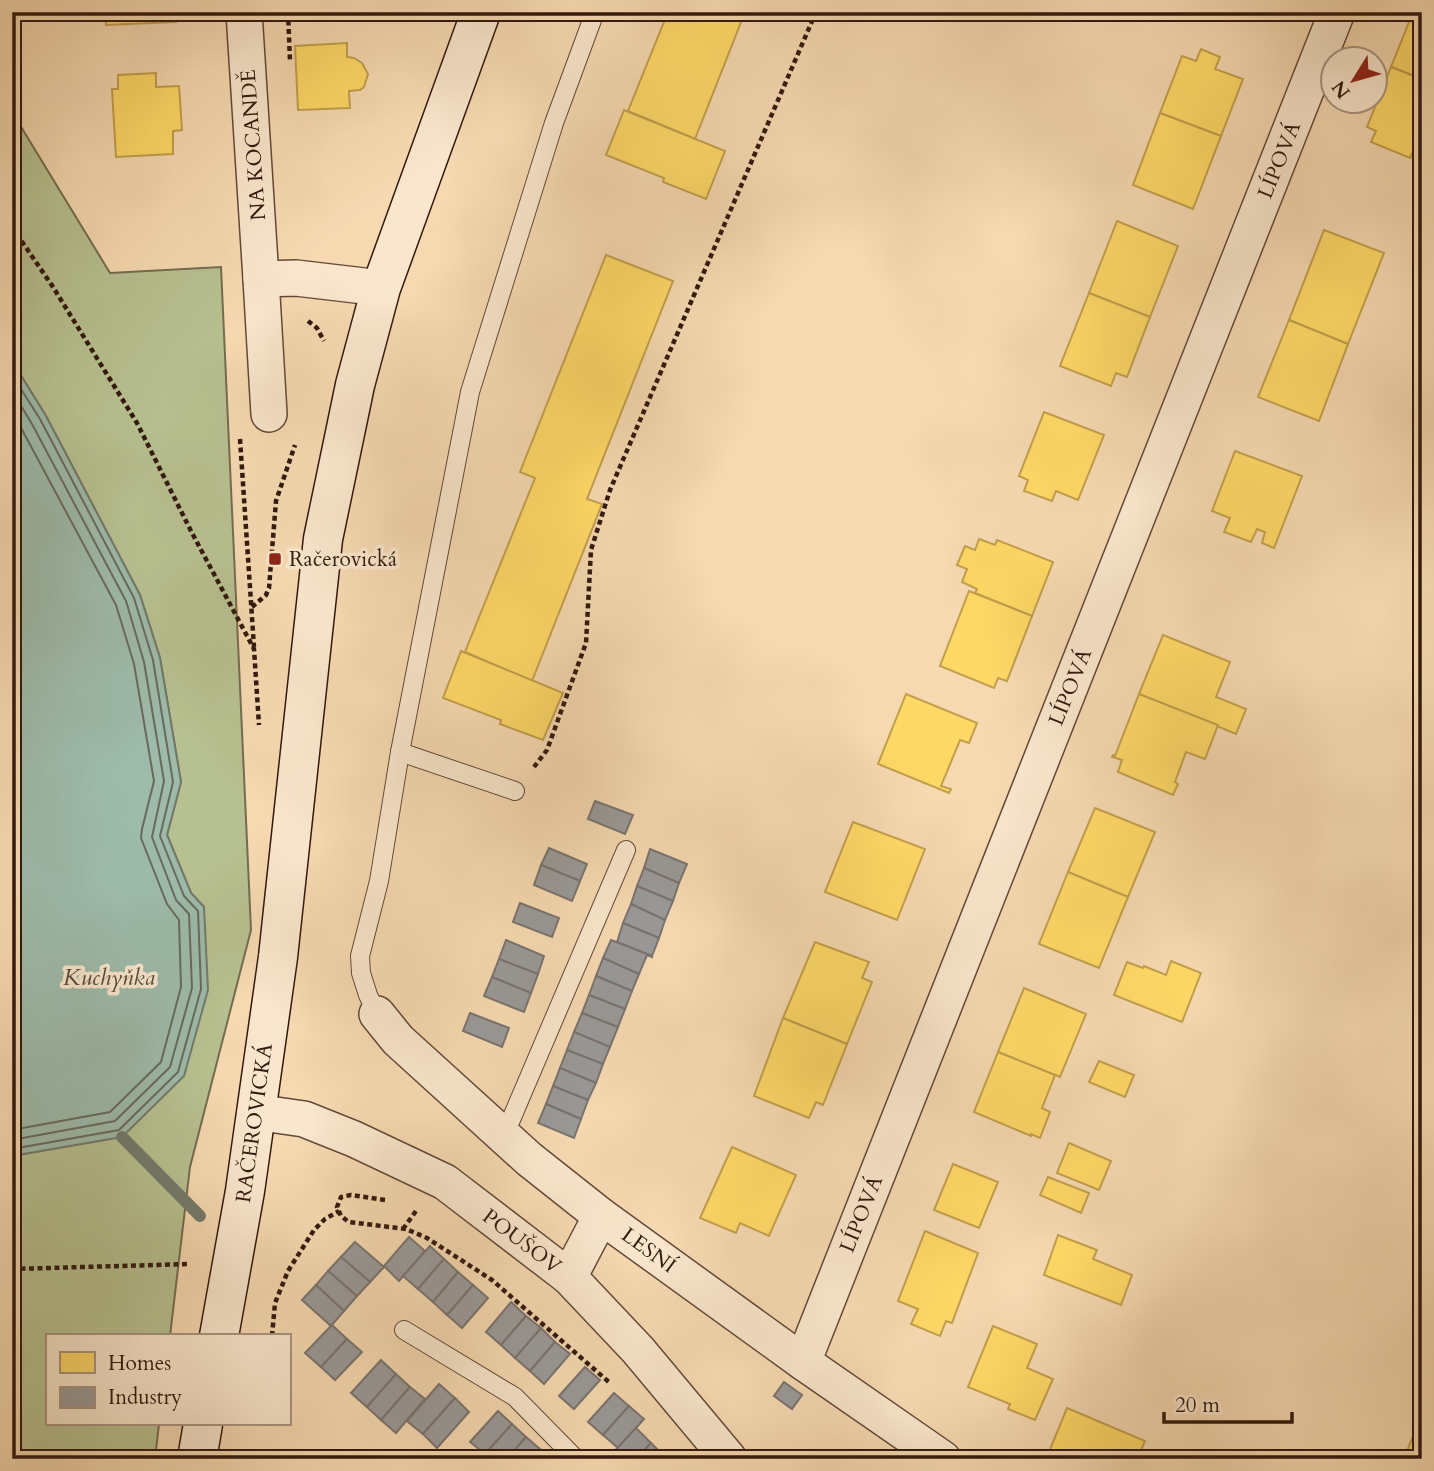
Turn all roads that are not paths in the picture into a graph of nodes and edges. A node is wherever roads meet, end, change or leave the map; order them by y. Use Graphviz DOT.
graph roads {
  1 [pos="244,12"];
  2 [pos="481,12"];
  3 [pos="595,12"];
  4 [pos="1337,12"];
  5 [pos="261,279"];
  6 [pos="382,288"];
  7 [pos="269,414"];
  8 [pos="400,752"];
  9 [pos="515,791"];
  10 [pos="626,850"];
  11 [pos="377,1014"];
  12 [pos="255,1112"];
  13 [pos="504,1136"];
  14 [pos="601,1216"];
  15 [pos="569,1277"];
  16 [pos="404,1330"];
  17 [pos="219,1334"];
  18 [pos="803,1362"];
  19 [pos="203,1426"];
  20 [pos="717,1454"];
  21 [pos="197,1459"];
  22 [pos="576,1459"];
  23 [pos="943,1459"];
  1 -- 5 [label="street, NA KOCANDĚ"];
  2 -- 6 [label="main road, RAČEROVICKÁ"];
  3 -- 8 [label="lane"];
  4 -- 18 [label="street, LÍPOVÁ"];
  5 -- 6 [label="street"];
  5 -- 7 [label="street, NA KOCANDĚ"];
  6 -- 12 [label="main road, RAČEROVICKÁ"];
  8 -- 9 [label="lane"];
  8 -- 11 [label="lane"];
  10 -- 13 [label="lane"];
  11 -- 13 [label="street, LESNÍ"];
  12 -- 15 [label="street, POUŠOV"];
  12 -- 17 [label="main road, RAČEROVICKÁ"];
  13 -- 14 [label="street, LESNÍ"];
  14 -- 15 [label="street"];
  14 -- 18 [label="street, LESNÍ"];
  15 -- 20 [label="street, POUŠOV"];
  16 -- 22 [label="lane"];
  18 -- 23 [label="street, LESNÍ"];
  19 -- 21 [label="main road"];
}
